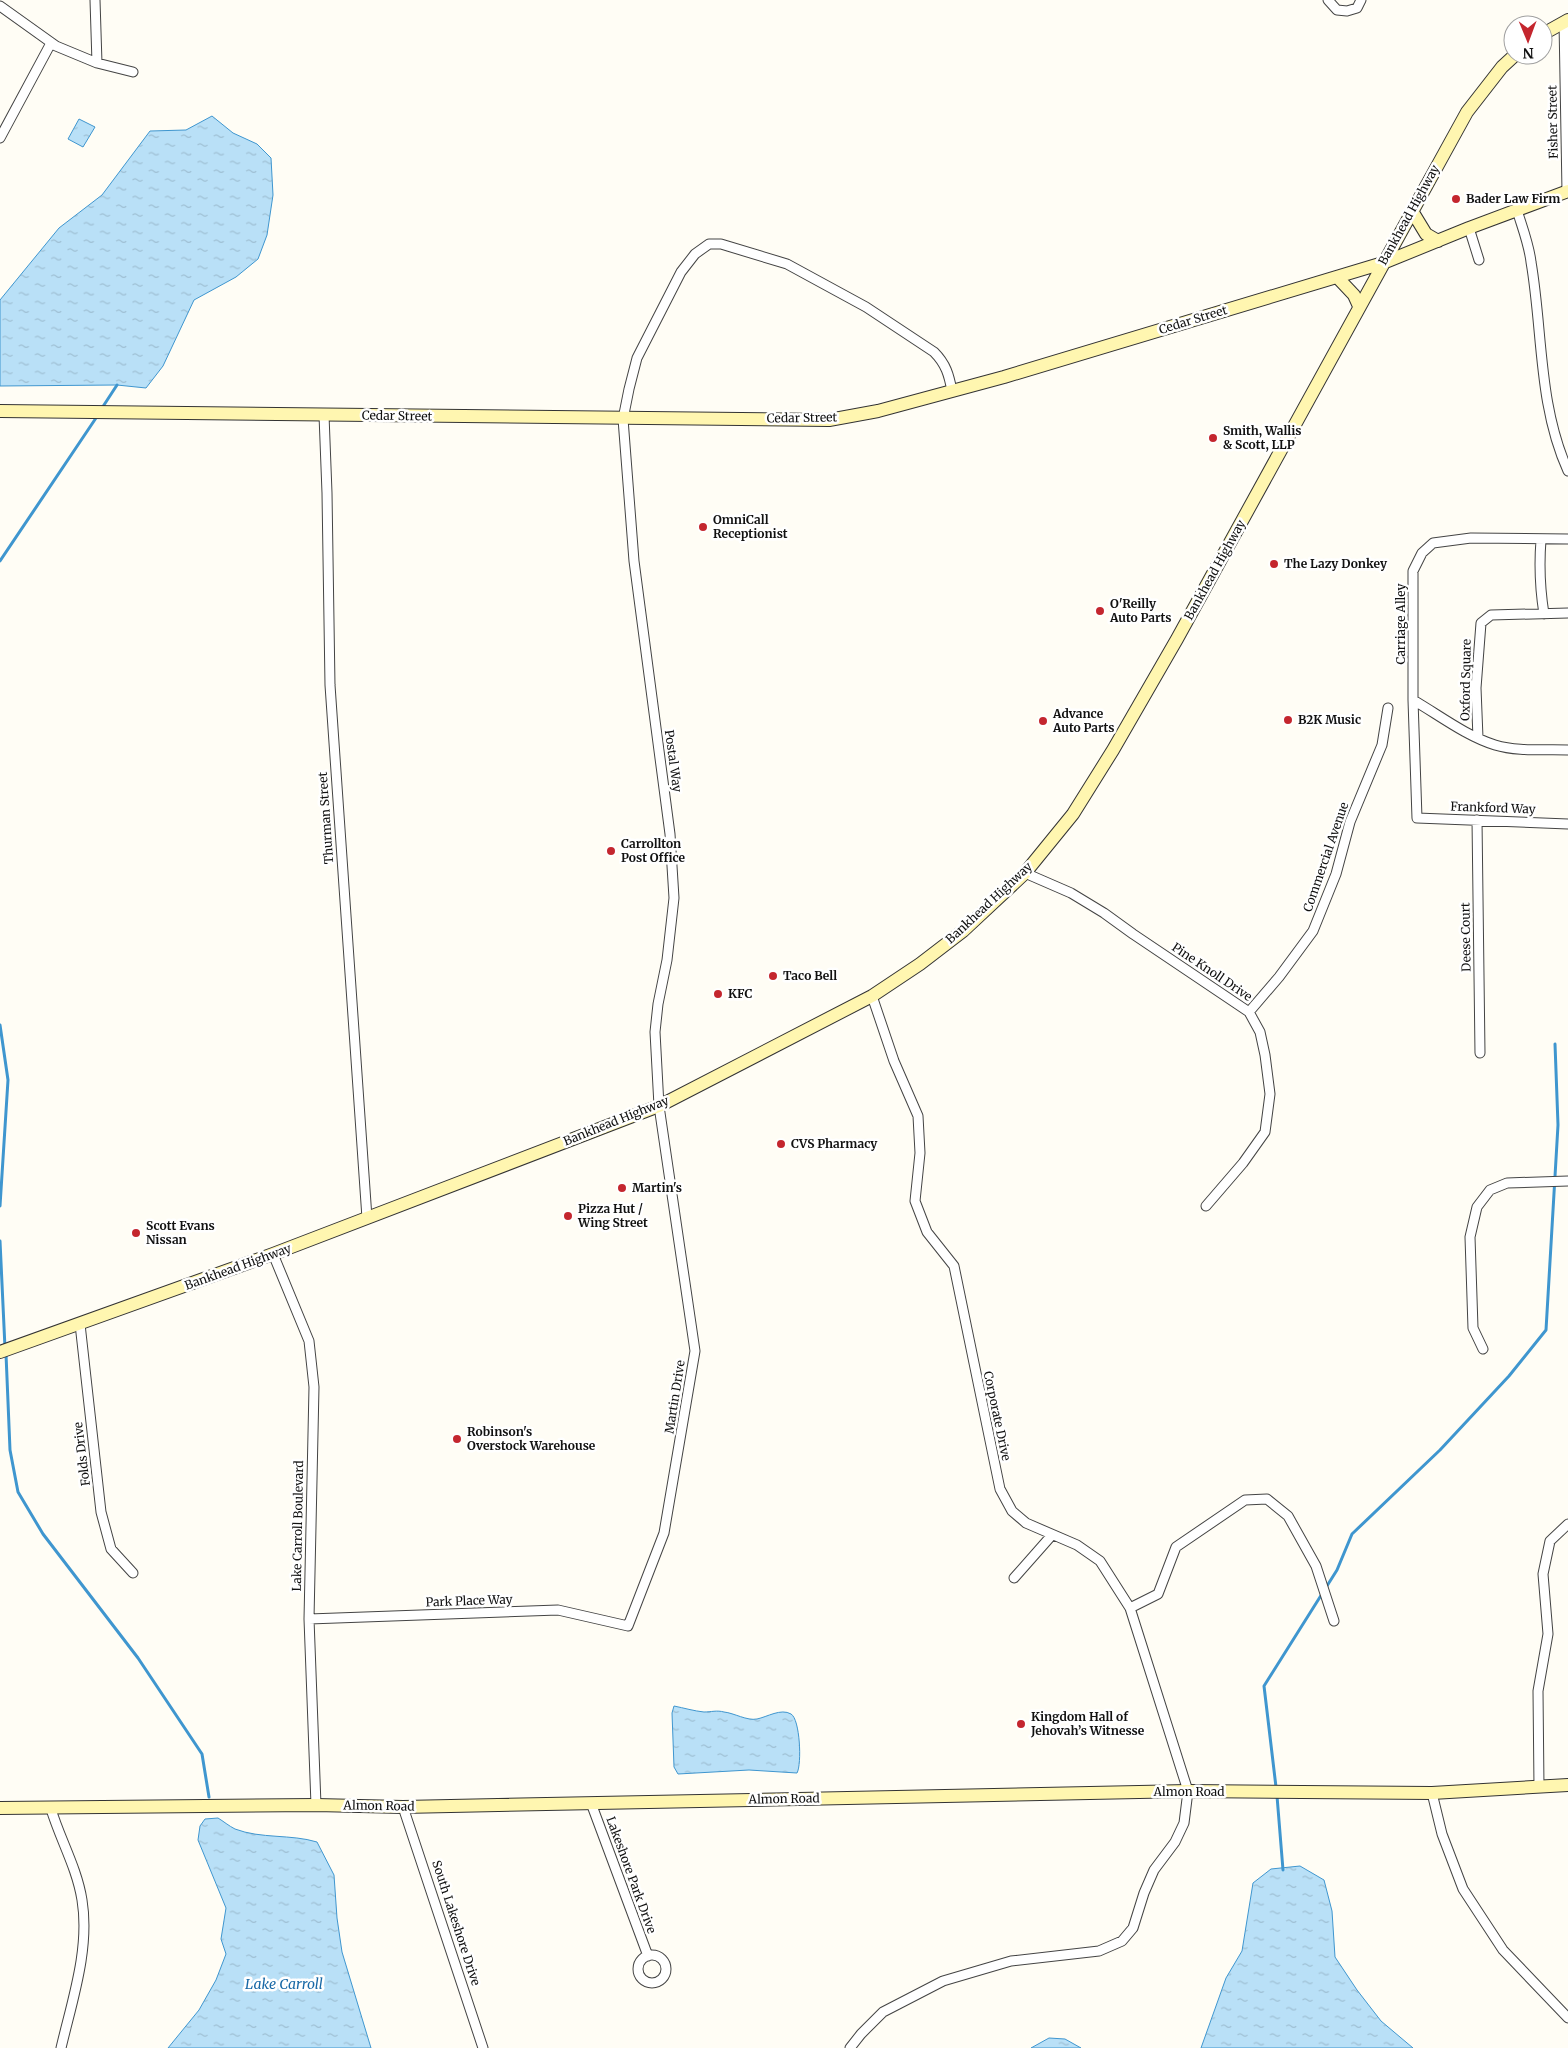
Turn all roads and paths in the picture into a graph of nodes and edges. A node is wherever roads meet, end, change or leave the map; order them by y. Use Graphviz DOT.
graph roads {
  1 [pos="95,0"];
  2 [pos="1328,0"];
  3 [pos="1361,0"];
  4 [pos="0,6"];
  5 [pos="1566,21"];
  6 [pos="1553,28"];
  7 [pos="52,43"];
  8 [pos="97,63"];
  9 [pos="1504,65"];
  10 [pos="133,72"];
  11 [pos="0,138"];
  12 [pos="1568,192"];
  13 [pos="1517,210"];
  14 [pos="1412,211"];
  15 [pos="1468,228"];
  16 [pos="1438,241"];
  17 [pos="1479,260"];
  18 [pos="1383,263"];
  19 [pos="1337,276"];
  20 [pos="1359,306"];
  21 [pos="952,391"];
  22 [pos="0,411"];
  23 [pos="324,415"];
  24 [pos="623,419"];
  25 [pos="1568,471"];
  26 [pos="1568,539"];
  27 [pos="1541,540"];
  28 [pos="1568,613"];
  29 [pos="1544,614"];
  30 [pos="1413,700"];
  31 [pos="1388,708"];
  32 [pos="1478,738"];
  33 [pos="1568,750"];
  34 [pos="1417,818"];
  35 [pos="1477,820"];
  36 [pos="1568,824"];
  37 [pos="1025,873"];
  38 [pos="872,996"];
  39 [pos="1249,1012"];
  40 [pos="1480,1053"];
  41 [pos="659,1106"];
  42 [pos="1568,1181"];
  43 [pos="1206,1206"];
  44 [pos="367,1218"];
  45 [pos="273,1254"];
  46 [pos="80,1324"];
  47 [pos="1483,1349"];
  48 [pos="0,1352"];
  49 [pos="1568,1524"];
  50 [pos="1052,1534"];
  51 [pos="132,1573"];
  52 [pos="1014,1578"];
  53 [pos="1130,1608"];
  54 [pos="309,1619"];
  55 [pos="1334,1621"];
  56 [pos="628,1626"];
  57 [pos="1568,1785"];
  58 [pos="1538,1787"];
  59 [pos="1188,1791"];
  60 [pos="1432,1793"];
  61 [pos="591,1803"];
  62 [pos="316,1805"];
  63 [pos="403,1807"];
  64 [pos="0,1808"];
  65 [pos="51,1809"];
  66 [pos="648,1956"];
  67 [pos="1568,2018"];
  68 [pos="61,2048"];
  69 [pos="483,2048"];
  70 [pos="850,2048"];
  1 -- 8 [label="street"];
  2 -- 3 [label="street"];
  4 -- 7 [label="street"];
  5 -- 6 [label="street"];
  5 -- 12 [label="street, Fisher Street"];
  7 -- 8 [label="street"];
  7 -- 11 [label="street"];
  8 -- 10 [label="street"];
  9 -- 14 [label="street, Bankhead Highway"];
  12 -- 13 [label="street, Cedar Street"];
  13 -- 15 [label="street, Cedar Street"];
  13 -- 25 [label="street"];
  14 -- 16 [label="street"];
  14 -- 18 [label="street, Bankhead Highway"];
  15 -- 16 [label="street, Cedar Street"];
  15 -- 17 [label="street"];
  16 -- 18 [label="street, Cedar Street"];
  18 -- 19 [label="street, Cedar Street"];
  18 -- 20 [label="street, Bankhead Highway"];
  19 -- 20 [label="street"];
  19 -- 21 [label="street, Cedar Street"];
  20 -- 37 [label="street, Bankhead Highway"];
  21 -- 24 [label="street, Cedar Street"];
  21 -- 24 [label="street, Postal Way"];
  22 -- 23 [label="street, Cedar Street"];
  23 -- 24 [label="street, Cedar Street"];
  23 -- 44 [label="street, Thurman Street"];
  24 -- 41 [label="street, Postal Way"];
  26 -- 27 [label="street, Carriage Alley"];
  27 -- 29 [label="street"];
  27 -- 30 [label="street, Carriage Alley"];
  28 -- 29 [label="street, Oxford Square"];
  29 -- 32 [label="street, Oxford Square"];
  30 -- 32 [label="street"];
  30 -- 34 [label="street, Carriage Alley"];
  31 -- 39 [label="street, Commercial Avenue"];
  32 -- 33 [label="street"];
  34 -- 35 [label="street, Frankford Way"];
  35 -- 36 [label="street, Frankford Way"];
  35 -- 40 [label="street, Deese Court"];
  37 -- 38 [label="street, Bankhead Highway"];
  37 -- 39 [label="street, Pine Knoll Drive"];
  38 -- 41 [label="street, Bankhead Highway"];
  38 -- 50 [label="street, Corporate Drive"];
  39 -- 43 [label="street, Pine Knoll Drive"];
  41 -- 44 [label="street, Bankhead Highway"];
  41 -- 56 [label="street, Martin Drive"];
  42 -- 47 [label="street"];
  44 -- 45 [label="street, Bankhead Highway"];
  45 -- 46 [label="street, Bankhead Highway"];
  45 -- 54 [label="street, Lake Carroll Boulevard"];
  46 -- 48 [label="street, Bankhead Highway"];
  46 -- 51 [label="street, Folds Drive"];
  49 -- 58 [label="street"];
  50 -- 52 [label="street"];
  50 -- 53 [label="street, Corporate Drive"];
  53 -- 55 [label="street"];
  53 -- 59 [label="street, Corporate Drive"];
  54 -- 56 [label="street, Park Place Way"];
  54 -- 62 [label="street, Lake Carroll Boulevard"];
  57 -- 58 [label="street, Almon Road"];
  58 -- 60 [label="street, Almon Road"];
  59 -- 60 [label="street, Almon Road"];
  59 -- 61 [label="street, Almon Road"];
  59 -- 70 [label="street"];
  60 -- 67 [label="street"];
  61 -- 63 [label="street, Almon Road"];
  61 -- 66 [label="street, Lakeshore Park Drive"];
  62 -- 63 [label="street, Almon Road"];
  62 -- 65 [label="street, Almon Road"];
  63 -- 69 [label="street, South Lakeshore Drive"];
  64 -- 65 [label="street, Almon Road"];
  65 -- 68 [label="street"];
}
